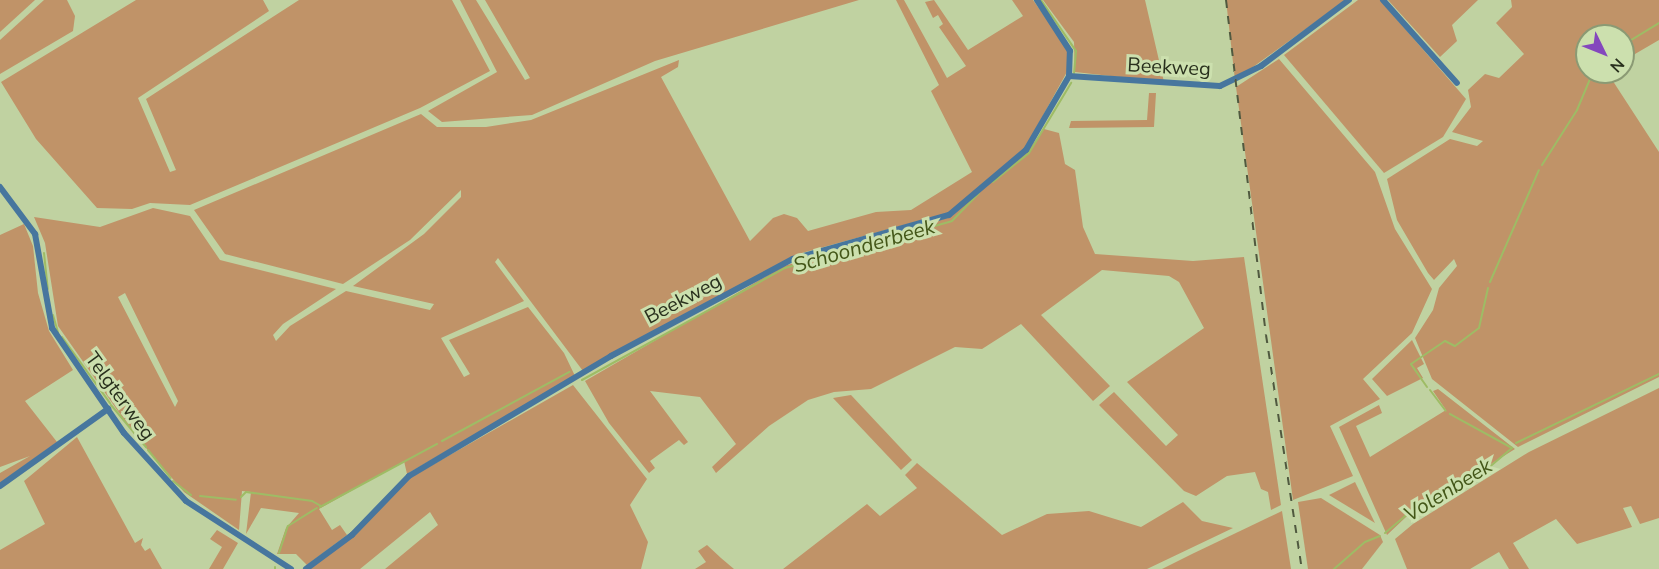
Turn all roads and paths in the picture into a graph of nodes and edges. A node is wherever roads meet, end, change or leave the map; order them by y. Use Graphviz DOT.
graph roads {
  1 [pos="1037,0"];
  2 [pos="1349,0"];
  3 [pos="1383,0"];
  4 [pos="1070,76"];
  5 [pos="1458,83"];
  6 [pos="0,187"];
  7 [pos="108,409"];
  8 [pos="0,486"];
  9 [pos="291,569"];
  10 [pos="306,569"];
  1 -- 4 [label="street"];
  2 -- 4 [label="street, Beekweg"];
  3 -- 5 [label="street"];
  4 -- 10 [label="street, Beekweg"];
  6 -- 7 [label="street, Telgterweg"];
  7 -- 8 [label="street"];
  7 -- 9 [label="street, Telgterweg"];
}
